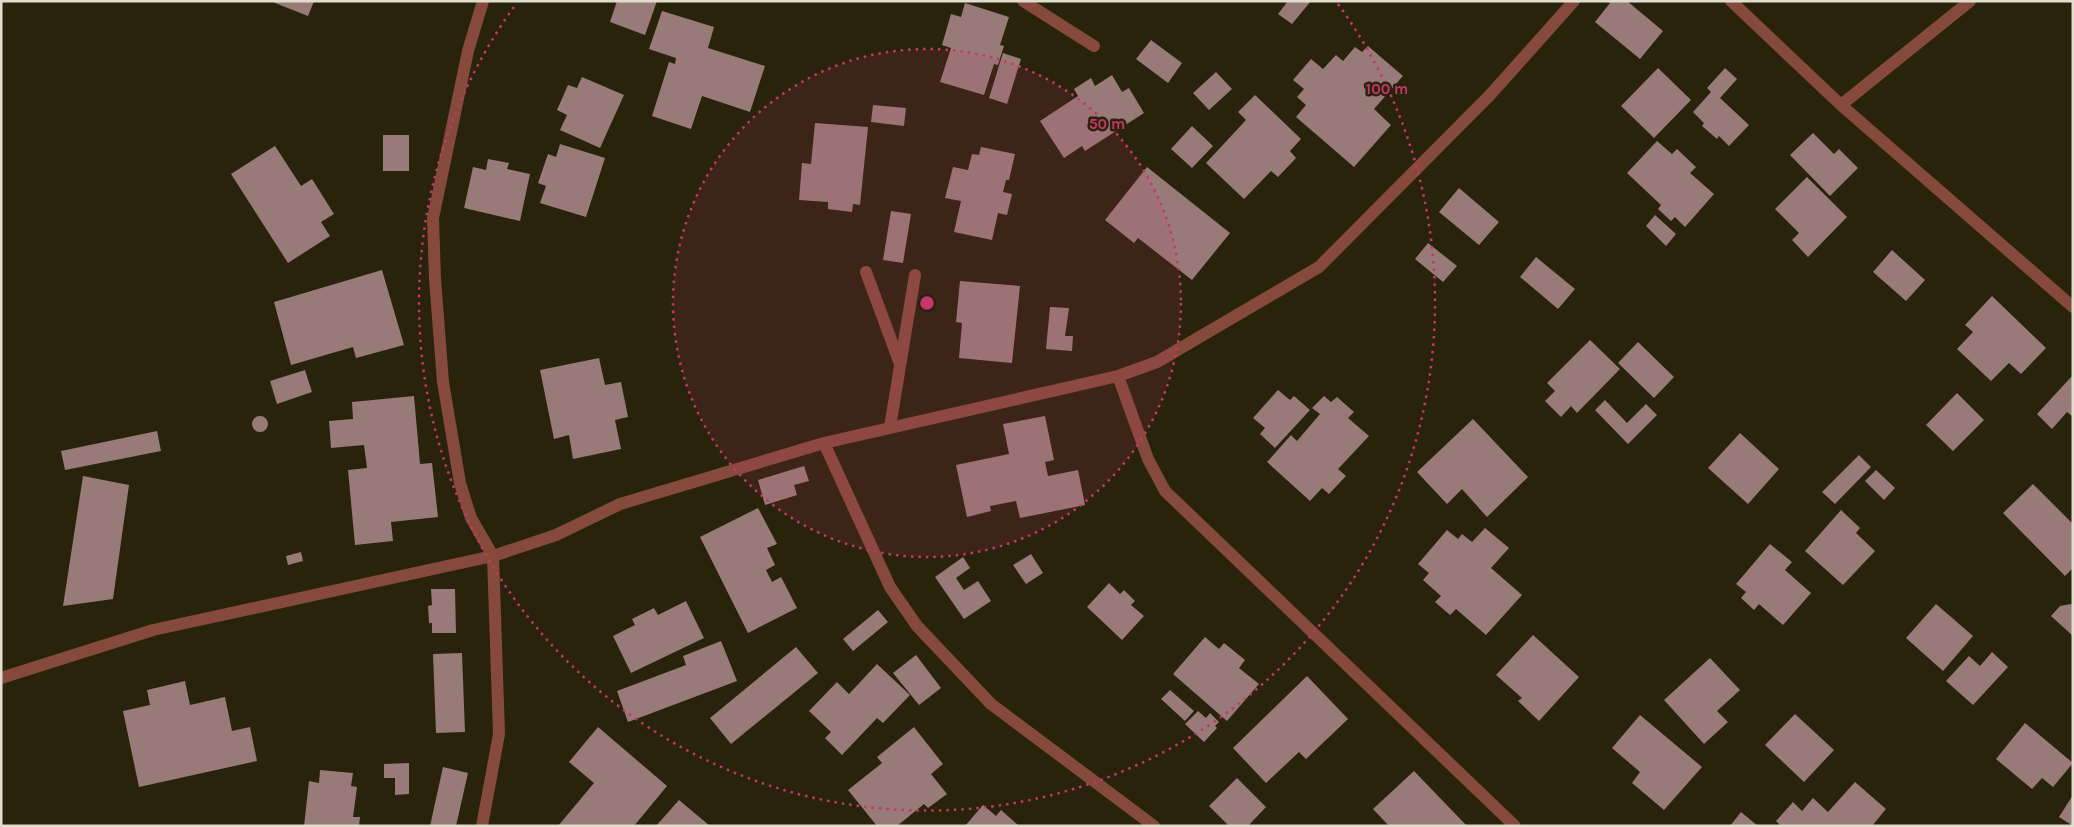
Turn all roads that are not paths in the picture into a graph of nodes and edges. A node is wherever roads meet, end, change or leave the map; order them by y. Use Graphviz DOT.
graph roads {
  1 [pos="482,1"];
  2 [pos="1024,1"];
  3 [pos="1574,1"];
  4 [pos="1731,1"];
  5 [pos="1970,1"];
  6 [pos="1094,46"];
  7 [pos="1841,105"];
  8 [pos="866,272"];
  9 [pos="915,275"];
  10 [pos="2073,307"];
  11 [pos="900,364"];
  12 [pos="1118,376"];
  13 [pos="890,428"];
  14 [pos="824,443"];
  15 [pos="492,556"];
  16 [pos="1,678"];
  17 [pos="482,826"];
  18 [pos="1154,826"];
  19 [pos="1515,826"];
  1 -- 15 [label="street"];
  2 -- 6 [label="street"];
  3 -- 12 [label="street"];
  4 -- 7 [label="street"];
  5 -- 7 [label="street"];
  7 -- 10 [label="street"];
  8 -- 11 [label="street"];
  9 -- 11 [label="street"];
  11 -- 13 [label="street"];
  12 -- 13 [label="street"];
  12 -- 19 [label="street"];
  13 -- 14 [label="street"];
  14 -- 15 [label="street"];
  14 -- 18 [label="street"];
  15 -- 16 [label="street"];
  15 -- 17 [label="street"];
}
